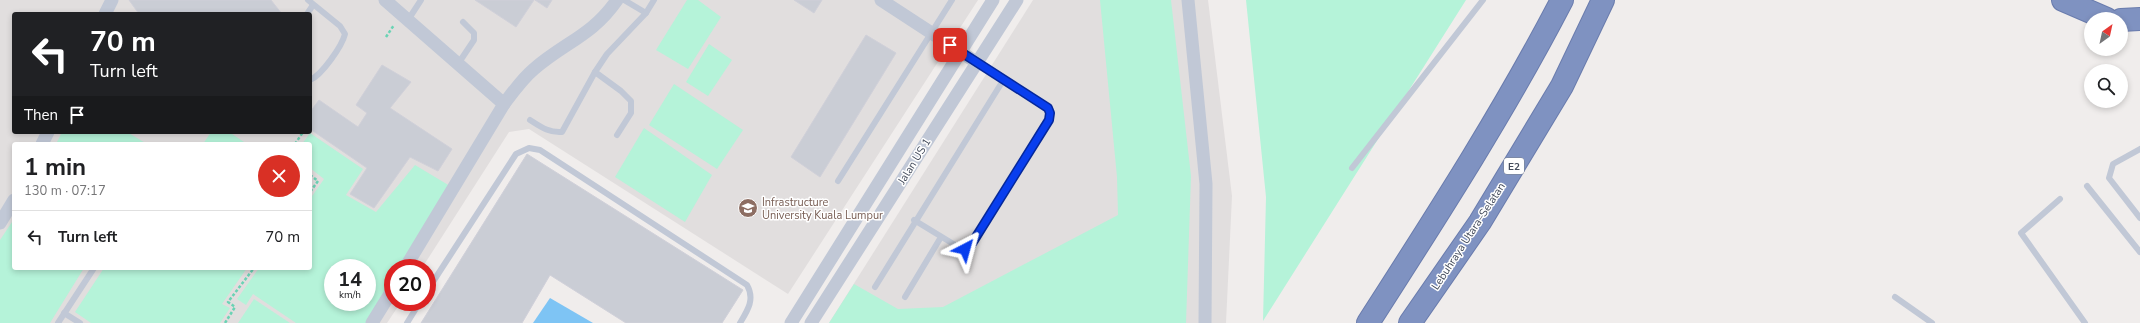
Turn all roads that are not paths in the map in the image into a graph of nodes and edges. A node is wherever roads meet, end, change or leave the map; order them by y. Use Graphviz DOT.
graph roads {
  1 [pos="112,0"];
  2 [pos="308,0"];
  3 [pos="385,0"];
  4 [pos="421,0"];
  5 [pos="617,0"];
  6 [pos="624,0"];
  7 [pos="654,0"];
  8 [pos="881,0"];
  9 [pos="952,0"];
  10 [pos="992,0"];
  11 [pos="1017,0"];
  12 [pos="1188,0"];
  13 [pos="1483,0"];
  14 [pos="1562,0"];
  15 [pos="1603,0"];
  16 [pos="2064,0"];
  17 [pos="313,5"];
  18 [pos="106,12"];
  19 [pos="308,12"];
  20 [pos="2091,12"];
  21 [pos="646,13"];
  22 [pos="2140,19"];
  23 [pos="402,20"];
  24 [pos="2128,20"];
  25 [pos="463,22"];
  26 [pos="930,32"];
  27 [pos="959,51"];
  28 [pos="976,62"];
  29 [pos="458,64"];
  30 [pos="595,72"];
  31 [pos="312,79"];
  32 [pos="1004,79"];
  33 [pos="504,104"];
  34 [pos="530,120"];
  35 [pos="617,135"];
  36 [pos="2140,148"];
  37 [pos="1352,168"];
  38 [pos="838,181"];
  39 [pos="2087,186"];
  40 [pos="2060,199"];
  41 [pos="12,203"];
  42 [pos="2140,218"];
  43 [pos="914,220"];
  44 [pos="0,223"];
  45 [pos="941,237"];
  46 [pos="2140,252"];
  47 [pos="410,259"];
  48 [pos="93,270"];
  49 [pos="436,278"];
  50 [pos="875,287"];
  51 [pos="904,297"];
  52 [pos="1895,297"];
  53 [pos="384,303"];
  54 [pos="414,311"];
  55 [pos="64,313"];
  56 [pos="58,323"];
  57 [pos="80,323"];
  58 [pos="372,323"];
  59 [pos="407,323"];
  60 [pos="740,323"];
  61 [pos="791,323"];
  62 [pos="811,323"];
  63 [pos="1205,323"];
  64 [pos="1368,323"];
  65 [pos="1410,323"];
  66 [pos="1932,323"];
  67 [pos="2085,323"];
  1 -- 18 [label="street"];
  2 -- 17 [label="lane"];
  3 -- 23 [label="street"];
  4 -- 23 [label="lane"];
  5 -- 33 [label="street"];
  6 -- 21 [label="lane"];
  7 -- 21 [label="lane"];
  8 -- 26 [label="street"];
  9 -- 26 [label="lane"];
  10 -- 27 [label="street, Jalan US 1"];
  11 -- 28 [label="street, Jalan US 1"];
  12 -- 63 [label="street"];
  13 -- 37 [label="lane"];
  14 -- 64 [label="highway"];
  15 -- 65 [label="highway, Lebuhraya Utara–Selatan / E2"];
  16 -- 20 [label="highway"];
  17 -- 19 [label="lane"];
  17 -- 31 [label="lane"];
  21 -- 30 [label="lane"];
  22 -- 24 [label="highway"];
  23 -- 29 [label="street"];
  25 -- 29 [label="lane"];
  26 -- 27 [label="street"];
  26 -- 38 [label="lane"];
  27 -- 28 [label="street"];
  27 -- 61 [label="street, Jalan US 1"];
  28 -- 32 [label="lane"];
  28 -- 62 [label="street, Jalan US 1"];
  29 -- 33 [label="street"];
  30 -- 34 [label="lane"];
  30 -- 35 [label="lane"];
  32 -- 43 [label="lane"];
  32 -- 45 [label="lane"];
  33 -- 47 [label="street"];
  36 -- 42 [label="lane"];
  39 -- 46 [label="lane"];
  40 -- 67 [label="lane"];
  41 -- 44 [label="street"];
  43 -- 45 [label="lane"];
  43 -- 50 [label="lane"];
  45 -- 51 [label="lane"];
  48 -- 55 [label="lane"];
  49 -- 60 [label="lane"];
  52 -- 66 [label="lane"];
  53 -- 58 [label="street"];
  54 -- 59 [label="lane"];
  55 -- 56 [label="lane"];
  55 -- 57 [label="lane"];
}
